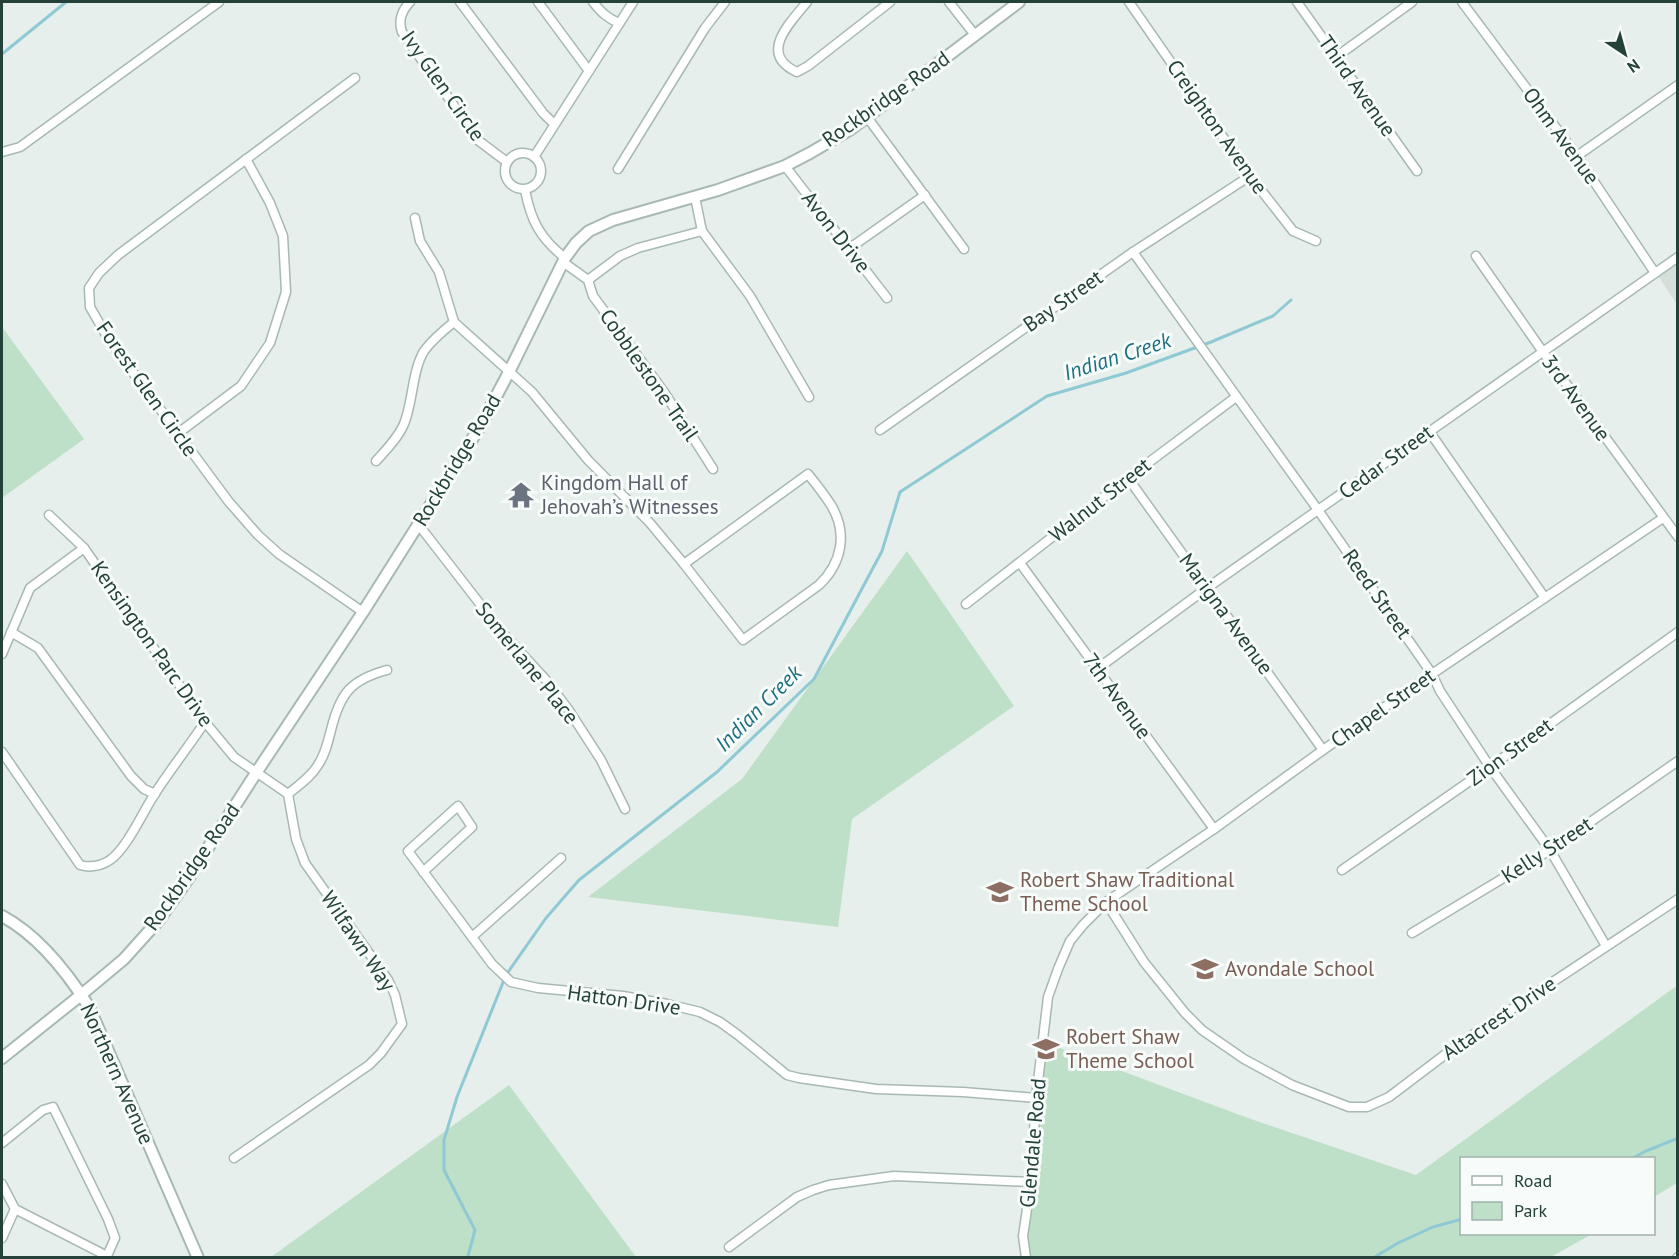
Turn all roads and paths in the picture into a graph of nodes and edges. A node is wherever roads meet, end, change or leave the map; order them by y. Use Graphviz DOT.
graph roads {
  1 [pos="219,2"];
  2 [pos="410,2"];
  3 [pos="460,2"];
  4 [pos="538,2"];
  5 [pos="593,2"];
  6 [pos="633,2"];
  7 [pos="725,2"];
  8 [pos="807,2"];
  9 [pos="890,2"];
  10 [pos="949,2"];
  11 [pos="1019,2"];
  12 [pos="1129,2"];
  13 [pos="1297,2"];
  14 [pos="1412,2"];
  15 [pos="1462,2"];
  16 [pos="619,23"];
  17 [pos="975,35"];
  18 [pos="1336,57"];
  19 [pos="589,71"];
  20 [pos="355,78"];
  21 [pos="1677,85"];
  22 [pos="867,117"];
  23 [pos="554,124"];
  24 [pos="2,152"];
  25 [pos="1577,156"];
  26 [pos="534,157"];
  27 [pos="246,159"];
  28 [pos="507,162"];
  29 [pos="786,166"];
  30 [pos="618,169"];
  31 [pos="1417,171"];
  32 [pos="1250,176"];
  33 [pos="525,190"];
  34 [pos="925,195"];
  35 [pos="695,197"];
  36 [pos="415,218"];
  37 [pos="702,231"];
  38 [pos="1316,241"];
  39 [pos="850,249"];
  40 [pos="964,249"];
  41 [pos="1133,252"];
  42 [pos="1476,256"];
  43 [pos="1677,257"];
  44 [pos="564,260"];
  45 [pos="1655,273"];
  46 [pos="588,280"];
  47 [pos="887,298"];
  48 [pos="454,322"];
  49 [pos="1543,352"];
  50 [pos="509,372"];
  51 [pos="809,397"];
  52 [pos="1236,397"];
  53 [pos="880,430"];
  54 [pos="1429,431"];
  55 [pos="177,434"];
  56 [pos="376,461"];
  57 [pos="714,469"];
  58 [pos="1128,478"];
  59 [pos="1318,510"];
  60 [pos="49,515"];
  61 [pos="1663,518"];
  62 [pos="418,524"];
  63 [pos="1677,537"];
  64 [pos="84,548"];
  65 [pos="1020,563"];
  66 [pos="684,564"];
  67 [pos="1207,588"];
  68 [pos="1545,598"];
  69 [pos="966,604"];
  70 [pos="363,612"];
  71 [pos="11,632"];
  72 [pos="1677,632"];
  73 [pos="2,654"];
  74 [pos="1096,669"];
  75 [pos="387,670"];
  76 [pos="1432,674"];
  77 [pos="206,722"];
  78 [pos="1323,750"];
  79 [pos="2,752"];
  80 [pos="1677,761"];
  81 [pos="1490,767"];
  82 [pos="256,773"];
  83 [pos="155,794"];
  84 [pos="288,794"];
  85 [pos="625,808"];
  86 [pos="1214,829"];
  87 [pos="1550,850"];
  88 [pos="561,858"];
  89 [pos="1342,870"];
  90 [pos="423,872"];
  91 [pos="1677,898"];
  92 [pos="1106,902"];
  93 [pos="2,916"];
  94 [pos="1412,933"];
  95 [pos="472,937"];
  96 [pos="1606,946"];
  97 [pos="81,995"];
  98 [pos="2,1058"];
  99 [pos="1036,1098"];
  100 [pos="2,1143"];
  101 [pos="234,1158"];
  102 [pos="1031,1182"];
  103 [pos="2,1184"];
  104 [pos="15,1209"];
  105 [pos="2,1238"];
  106 [pos="729,1248"];
  107 [pos="107,1257"];
  108 [pos="198,1257"];
  109 [pos="1026,1257"];
  1 -- 24 [label="street"];
  2 -- 28 [label="street, Ivy Glen Circle"];
  3 -- 23 [label="street"];
  4 -- 19 [label="street"];
  5 -- 16 [label="street"];
  6 -- 16 [label="street"];
  7 -- 30 [label="street"];
  8 -- 9 [label="street"];
  10 -- 17 [label="street"];
  11 -- 17 [label="street, Rockbridge Road"];
  12 -- 32 [label="street, Creighton Avenue"];
  13 -- 18 [label="street, Third Avenue"];
  14 -- 18 [label="street"];
  15 -- 25 [label="street, Ohm Avenue"];
  16 -- 19 [label="street"];
  17 -- 22 [label="street, Rockbridge Road"];
  18 -- 31 [label="street, Third Avenue"];
  19 -- 23 [label="street"];
  20 -- 27 [label="street, Forest Glen Circle"];
  21 -- 25 [label="street"];
  22 -- 29 [label="street, Rockbridge Road"];
  22 -- 34 [label="street"];
  23 -- 26 [label="street"];
  25 -- 45 [label="street, Ohm Avenue"];
  26 -- 28 [label="street"];
  26 -- 33 [label="street"];
  27 -- 55 [label="street"];
  27 -- 55 [label="street, Forest Glen Circle"];
  28 -- 33 [label="street"];
  29 -- 35 [label="street, Rockbridge Road"];
  29 -- 39 [label="street, Avon Drive"];
  32 -- 38 [label="street, Creighton Avenue"];
  32 -- 41 [label="street, Bay Street"];
  33 -- 44 [label="street"];
  34 -- 39 [label="street"];
  34 -- 40 [label="street"];
  35 -- 37 [label="street"];
  35 -- 44 [label="street, Rockbridge Road"];
  36 -- 48 [label="street"];
  37 -- 46 [label="street"];
  37 -- 51 [label="street"];
  39 -- 47 [label="street, Avon Drive"];
  41 -- 52 [label="street, Reed Street"];
  41 -- 53 [label="street, Bay Street"];
  42 -- 49 [label="street, 3rd Avenue"];
  43 -- 45 [label="street, Cedar Street"];
  44 -- 46 [label="street, Cobblestone Trail"];
  44 -- 50 [label="street, Rockbridge Road"];
  45 -- 49 [label="street, Cedar Street"];
  46 -- 57 [label="street, Cobblestone Trail"];
  48 -- 50 [label="street"];
  48 -- 56 [label="street"];
  49 -- 54 [label="street, Cedar Street"];
  49 -- 61 [label="street, 3rd Avenue"];
  50 -- 62 [label="street, Rockbridge Road"];
  50 -- 66 [label="street"];
  52 -- 58 [label="street, Walnut Street"];
  52 -- 59 [label="street, Reed Street"];
  54 -- 59 [label="street, Cedar Street"];
  54 -- 68 [label="street"];
  55 -- 70 [label="street, Forest Glen Circle"];
  58 -- 65 [label="street, Walnut Street"];
  58 -- 67 [label="street, Marigna Avenue"];
  59 -- 67 [label="street, Cedar Street"];
  59 -- 76 [label="street, Reed Street"];
  60 -- 64 [label="street, Kensington Parc Drive"];
  61 -- 63 [label="street, 3rd Avenue"];
  61 -- 68 [label="street, Chapel Street"];
  62 -- 70 [label="street, Rockbridge Road"];
  62 -- 85 [label="street, Somerlane Place"];
  64 -- 71 [label="street"];
  64 -- 77 [label="street, Kensington Parc Drive"];
  65 -- 69 [label="street, Walnut Street"];
  65 -- 74 [label="street, 7th Avenue"];
  66 -- 66 [label="street"];
  67 -- 74 [label="street, Cedar Street"];
  67 -- 78 [label="street, Marigna Avenue"];
  68 -- 76 [label="street, Chapel Street"];
  70 -- 82 [label="street, Rockbridge Road"];
  71 -- 73 [label="street"];
  71 -- 83 [label="street"];
  72 -- 81 [label="street, Zion Street"];
  74 -- 86 [label="street, 7th Avenue"];
  75 -- 84 [label="street"];
  76 -- 78 [label="street, Chapel Street"];
  76 -- 81 [label="street, Reed Street"];
  77 -- 82 [label="street, Kensington Parc Drive"];
  77 -- 83 [label="street"];
  78 -- 86 [label="street, Chapel Street"];
  79 -- 83 [label="street"];
  80 -- 87 [label="street, Kelly Street"];
  81 -- 87 [label="street, Reed Street"];
  81 -- 89 [label="street, Zion Street"];
  82 -- 84 [label="street"];
  82 -- 97 [label="street, Rockbridge Road"];
  84 -- 101 [label="street, Wilfawn Way"];
  86 -- 92 [label="street, Chapel Street"];
  87 -- 94 [label="street, Kelly Street"];
  87 -- 96 [label="street, Reed Street"];
  88 -- 95 [label="street"];
  90 -- 90 [label="street, Hatton Drive"];
  90 -- 95 [label="street, Hatton Drive"];
  91 -- 96 [label="street, Altacrest Drive"];
  92 -- 96 [label="street, Altacrest Drive"];
  92 -- 99 [label="street, Glendale Road"];
  93 -- 97 [label="street, Northern Avenue"];
  95 -- 99 [label="street, Hatton Drive"];
  97 -- 98 [label="street, Rockbridge Road"];
  97 -- 108 [label="street, Northern Avenue"];
  99 -- 102 [label="street, Glendale Road"];
  100 -- 107 [label="street"];
  102 -- 106 [label="street"];
  102 -- 109 [label="street, Glendale Road"];
  103 -- 104 [label="street"];
  104 -- 105 [label="street"];
  104 -- 107 [label="street"];
}
